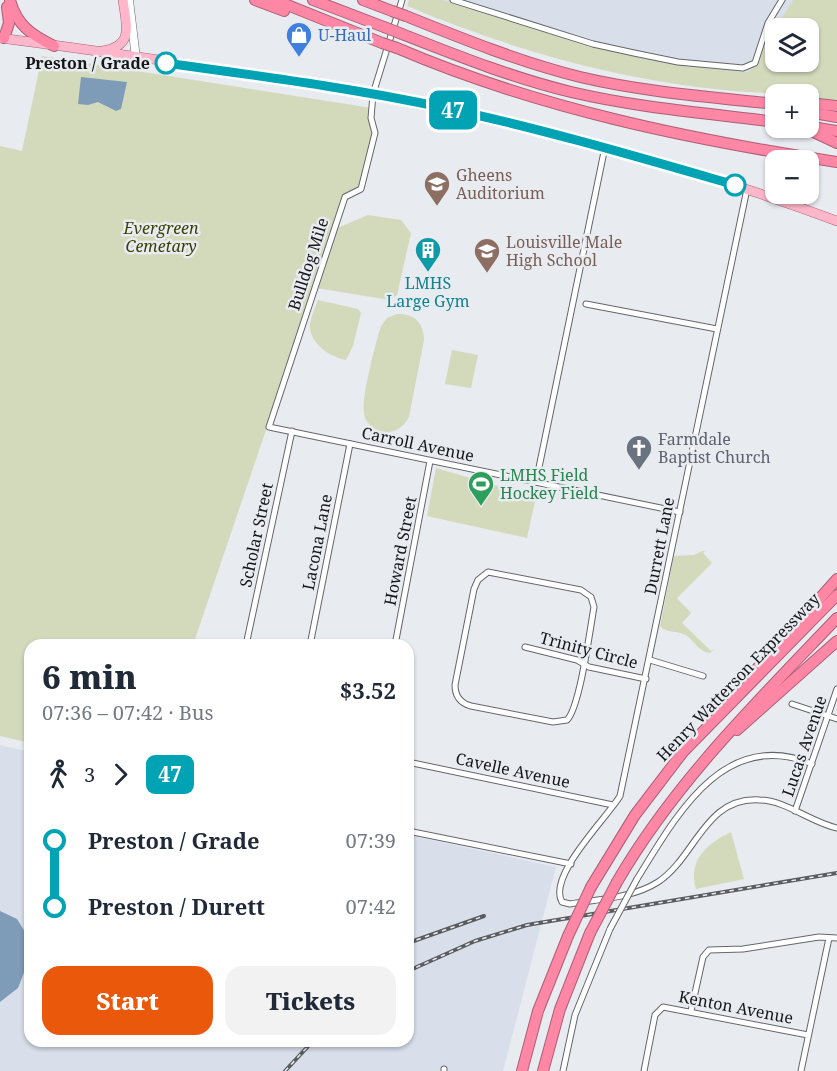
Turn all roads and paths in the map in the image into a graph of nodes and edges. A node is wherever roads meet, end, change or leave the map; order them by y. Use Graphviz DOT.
graph roads {
  1 [pos="6,0"];
  2 [pos="10,0"];
  3 [pos="123,0"];
  4 [pos="129,0"];
  5 [pos="255,0"];
  6 [pos="275,0"];
  7 [pos="313,0"];
  8 [pos="363,0"];
  9 [pos="386,0"];
  10 [pos="402,0"];
  11 [pos="453,0"];
  12 [pos="782,0"];
  13 [pos="392,11"];
  14 [pos="315,17"];
  15 [pos="2,38"];
  16 [pos="54,46"];
  17 [pos="95,52"];
  18 [pos="136,58"];
  19 [pos="374,94"];
  20 [pos="765,104"];
  21 [pos="819,104"];
  22 [pos="837,106"];
  23 [pos="819,114"];
  24 [pos="837,117"];
  25 [pos="765,121"];
  26 [pos="819,129"];
  27 [pos="837,131"];
  28 [pos="819,133"];
  29 [pos="837,143"];
  30 [pos="605,147"];
  31 [pos="837,162"];
  32 [pos="747,189"];
  33 [pos="837,221"];
  34 [pos="586,304"];
  35 [pos="717,329"];
  36 [pos="292,431"];
  37 [pos="350,444"];
  38 [pos="430,461"];
  39 [pos="536,482"];
  40 [pos="680,512"];
  41 [pos="837,579"];
  42 [pos="837,595"];
  43 [pos="837,618"];
  44 [pos="247,639"];
  45 [pos="311,639"];
  46 [pos="396,639"];
  47 [pos="837,641"];
  48 [pos="525,647"];
  49 [pos="650,660"];
  50 [pos="584,664"];
  51 [pos="703,676"];
  52 [pos="646,679"];
  53 [pos="837,689"];
  54 [pos="739,694"];
  55 [pos="792,704"];
  56 [pos="828,716"];
  57 [pos="837,719"];
  58 [pos="718,745"];
  59 [pos="414,763"];
  60 [pos="812,764"];
  61 [pos="613,805"];
  62 [pos="795,812"];
  63 [pos="837,828"];
  64 [pos="414,832"];
  65 [pos="570,864"];
  66 [pos="828,938"];
  67 [pos="837,938"];
  68 [pos="691,1011"];
  69 [pos="808,1035"];
  70 [pos="522,1071"];
  71 [pos="543,1071"];
  72 [pos="563,1071"];
  73 [pos="644,1071"];
  74 [pos="801,1071"];
  1 -- 15 [label="highway"];
  2 -- 16 [label="highway"];
  3 -- 17 [label="main road"];
  4 -- 18 [label="main road"];
  5 -- 14 [label="highway"];
  6 -- 14 [label="highway"];
  7 -- 25 [label="highway, bridge"];
  8 -- 13 [label="highway"];
  9 -- 13 [label="highway"];
  10 -- 19 [label="street"];
  11 -- 12 [label="street"];
  13 -- 20 [label="highway, bridge"];
  14 -- 31 [label="highway, bridge"];
  15 -- 16 [label="main road"];
  16 -- 17 [label="main road"];
  17 -- 18 [label="main road"];
  18 -- 19 [label="main road"];
  19 -- 30 [label="main road"];
  19 -- 36 [label="street, Bulldog Mile"];
  21 -- 22 [label="highway"];
  23 -- 24 [label="highway"];
  26 -- 27 [label="highway"];
  28 -- 29 [label="highway"];
  30 -- 32 [label="main road"];
  30 -- 39 [label="street"];
  32 -- 33 [label="main road"];
  32 -- 35 [label="street, Durrett Lane"];
  34 -- 35 [label="street"];
  35 -- 40 [label="street, Durrett Lane"];
  36 -- 37 [label="street, Carroll Avenue"];
  36 -- 44 [label="street, Scholar Street"];
  37 -- 38 [label="street, Carroll Avenue"];
  37 -- 45 [label="street, Lacona Lane"];
  38 -- 39 [label="street, Carroll Avenue"];
  38 -- 46 [label="street, Howard Street"];
  39 -- 40 [label="street, Carroll Avenue"];
  40 -- 49 [label="street, Durrett Lane"];
  41 -- 54 [label="highway"];
  42 -- 54 [label="highway, Henry Watterson Expressway"];
  43 -- 58 [label="highway, Henry Watterson Expressway"];
  47 -- 58 [label="highway"];
  48 -- 50 [label="street, Trinity Circle"];
  49 -- 51 [label="street"];
  49 -- 52 [label="street, Durrett Lane"];
  50 -- 50 [label="street"];
  50 -- 52 [label="street, Trinity Circle"];
  52 -- 61 [label="street, Durrett Lane"];
  53 -- 56 [label="street, Lucas Avenue"];
  54 -- 70 [label="highway, Henry Watterson Expressway, bridge"];
  55 -- 56 [label="street"];
  56 -- 57 [label="street"];
  56 -- 60 [label="street, Lucas Avenue"];
  58 -- 71 [label="highway, Henry Watterson Expressway, bridge"];
  59 -- 61 [label="street, Cavelle Avenue"];
  60 -- 62 [label="street, Lucas Avenue"];
  60 -- 72 [label="street, bridge"];
  61 -- 65 [label="street, Durrett Lane"];
  62 -- 63 [label="street"];
  62 -- 65 [label="street, Durrett Lane"];
  64 -- 65 [label="street"];
  66 -- 67 [label="street"];
  66 -- 68 [label="street"];
  66 -- 69 [label="street"];
  68 -- 69 [label="street, Kenton Avenue"];
  68 -- 73 [label="street, Kenton Avenue"];
  69 -- 74 [label="street"];
}
